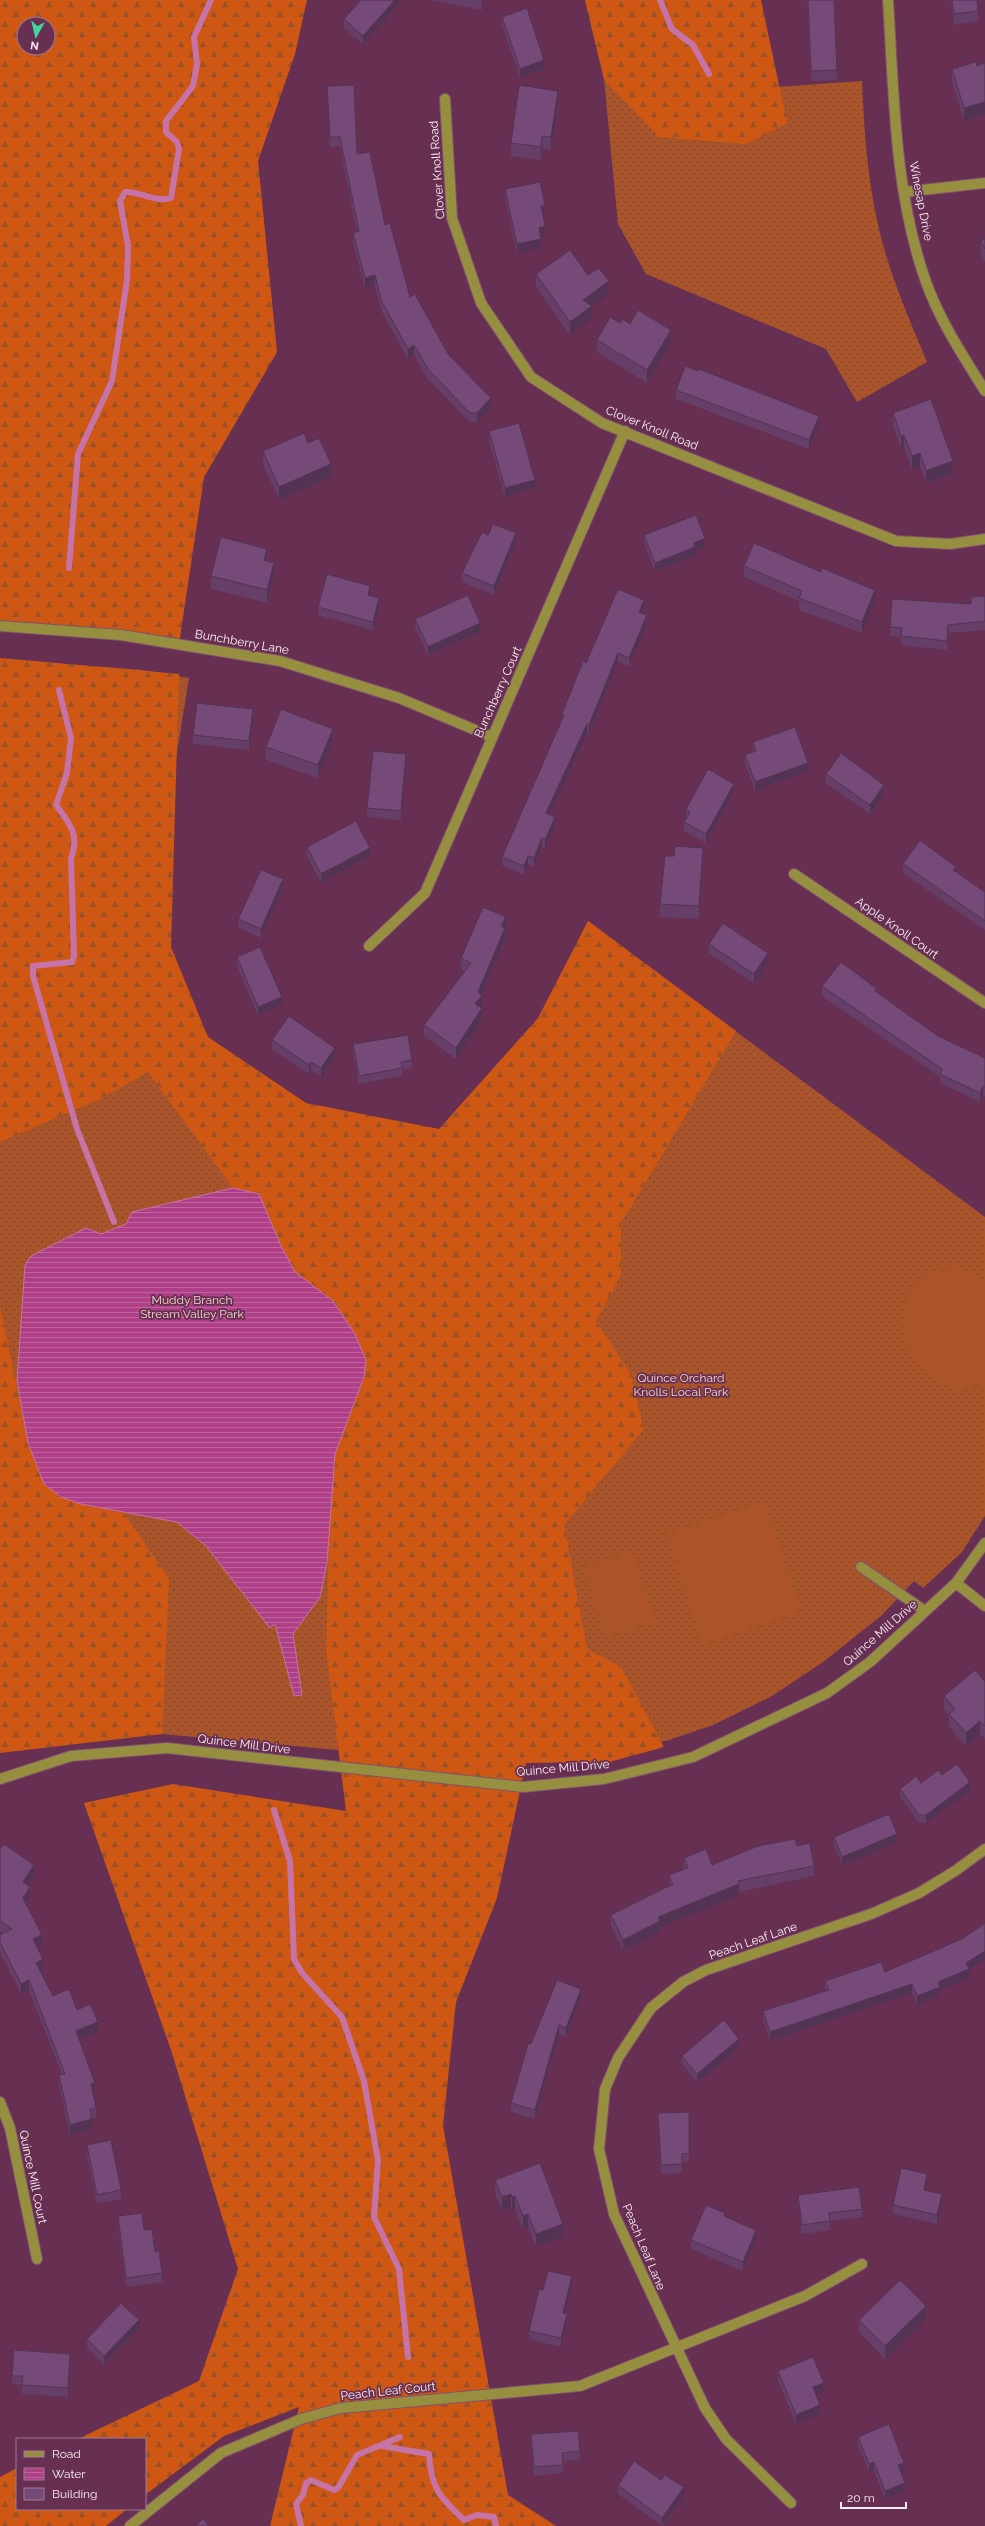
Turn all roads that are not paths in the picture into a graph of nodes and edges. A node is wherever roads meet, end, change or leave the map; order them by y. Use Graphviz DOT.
graph roads {
  1 [pos="888,0"];
  2 [pos="445,99"];
  3 [pos="985,183"];
  4 [pos="904,192"];
  5 [pos="985,391"];
  6 [pos="625,431"];
  7 [pos="985,539"];
  8 [pos="0,626"];
  9 [pos="492,737"];
  10 [pos="794,874"];
  11 [pos="369,946"];
  12 [pos="985,1003"];
  13 [pos="985,1543"];
  14 [pos="861,1567"];
  15 [pos="956,1583"];
  16 [pos="985,1606"];
  17 [pos="925,1611"];
  18 [pos="0,1779"];
  19 [pos="985,1849"];
  20 [pos="0,2102"];
  21 [pos="37,2259"];
  22 [pos="862,2264"];
  23 [pos="675,2349"];
  24 [pos="791,2503"];
  25 [pos="130,2526"];
  1 -- 4 [label="street, Winesap Drive"];
  2 -- 6 [label="street, Clover Knoll Road"];
  3 -- 4 [label="street"];
  4 -- 5 [label="street, Winesap Drive"];
  6 -- 7 [label="street, Clover Knoll Road"];
  6 -- 9 [label="street, Bunchberry Court"];
  8 -- 9 [label="street, Bunchberry Lane"];
  9 -- 11 [label="street, Bunchberry Court"];
  10 -- 12 [label="street, Apple Knoll Court"];
  13 -- 15 [label="street, Quince Mill Drive"];
  14 -- 17 [label="street"];
  15 -- 16 [label="street"];
  15 -- 17 [label="street, Quince Mill Drive"];
  17 -- 18 [label="street, Quince Mill Drive"];
  19 -- 23 [label="street, Peach Leaf Lane"];
  20 -- 21 [label="street, Quince Mill Court"];
  22 -- 23 [label="street, Peach Leaf Court"];
  23 -- 24 [label="street, Peach Leaf Lane"];
  23 -- 25 [label="street, Peach Leaf Court"];
}
